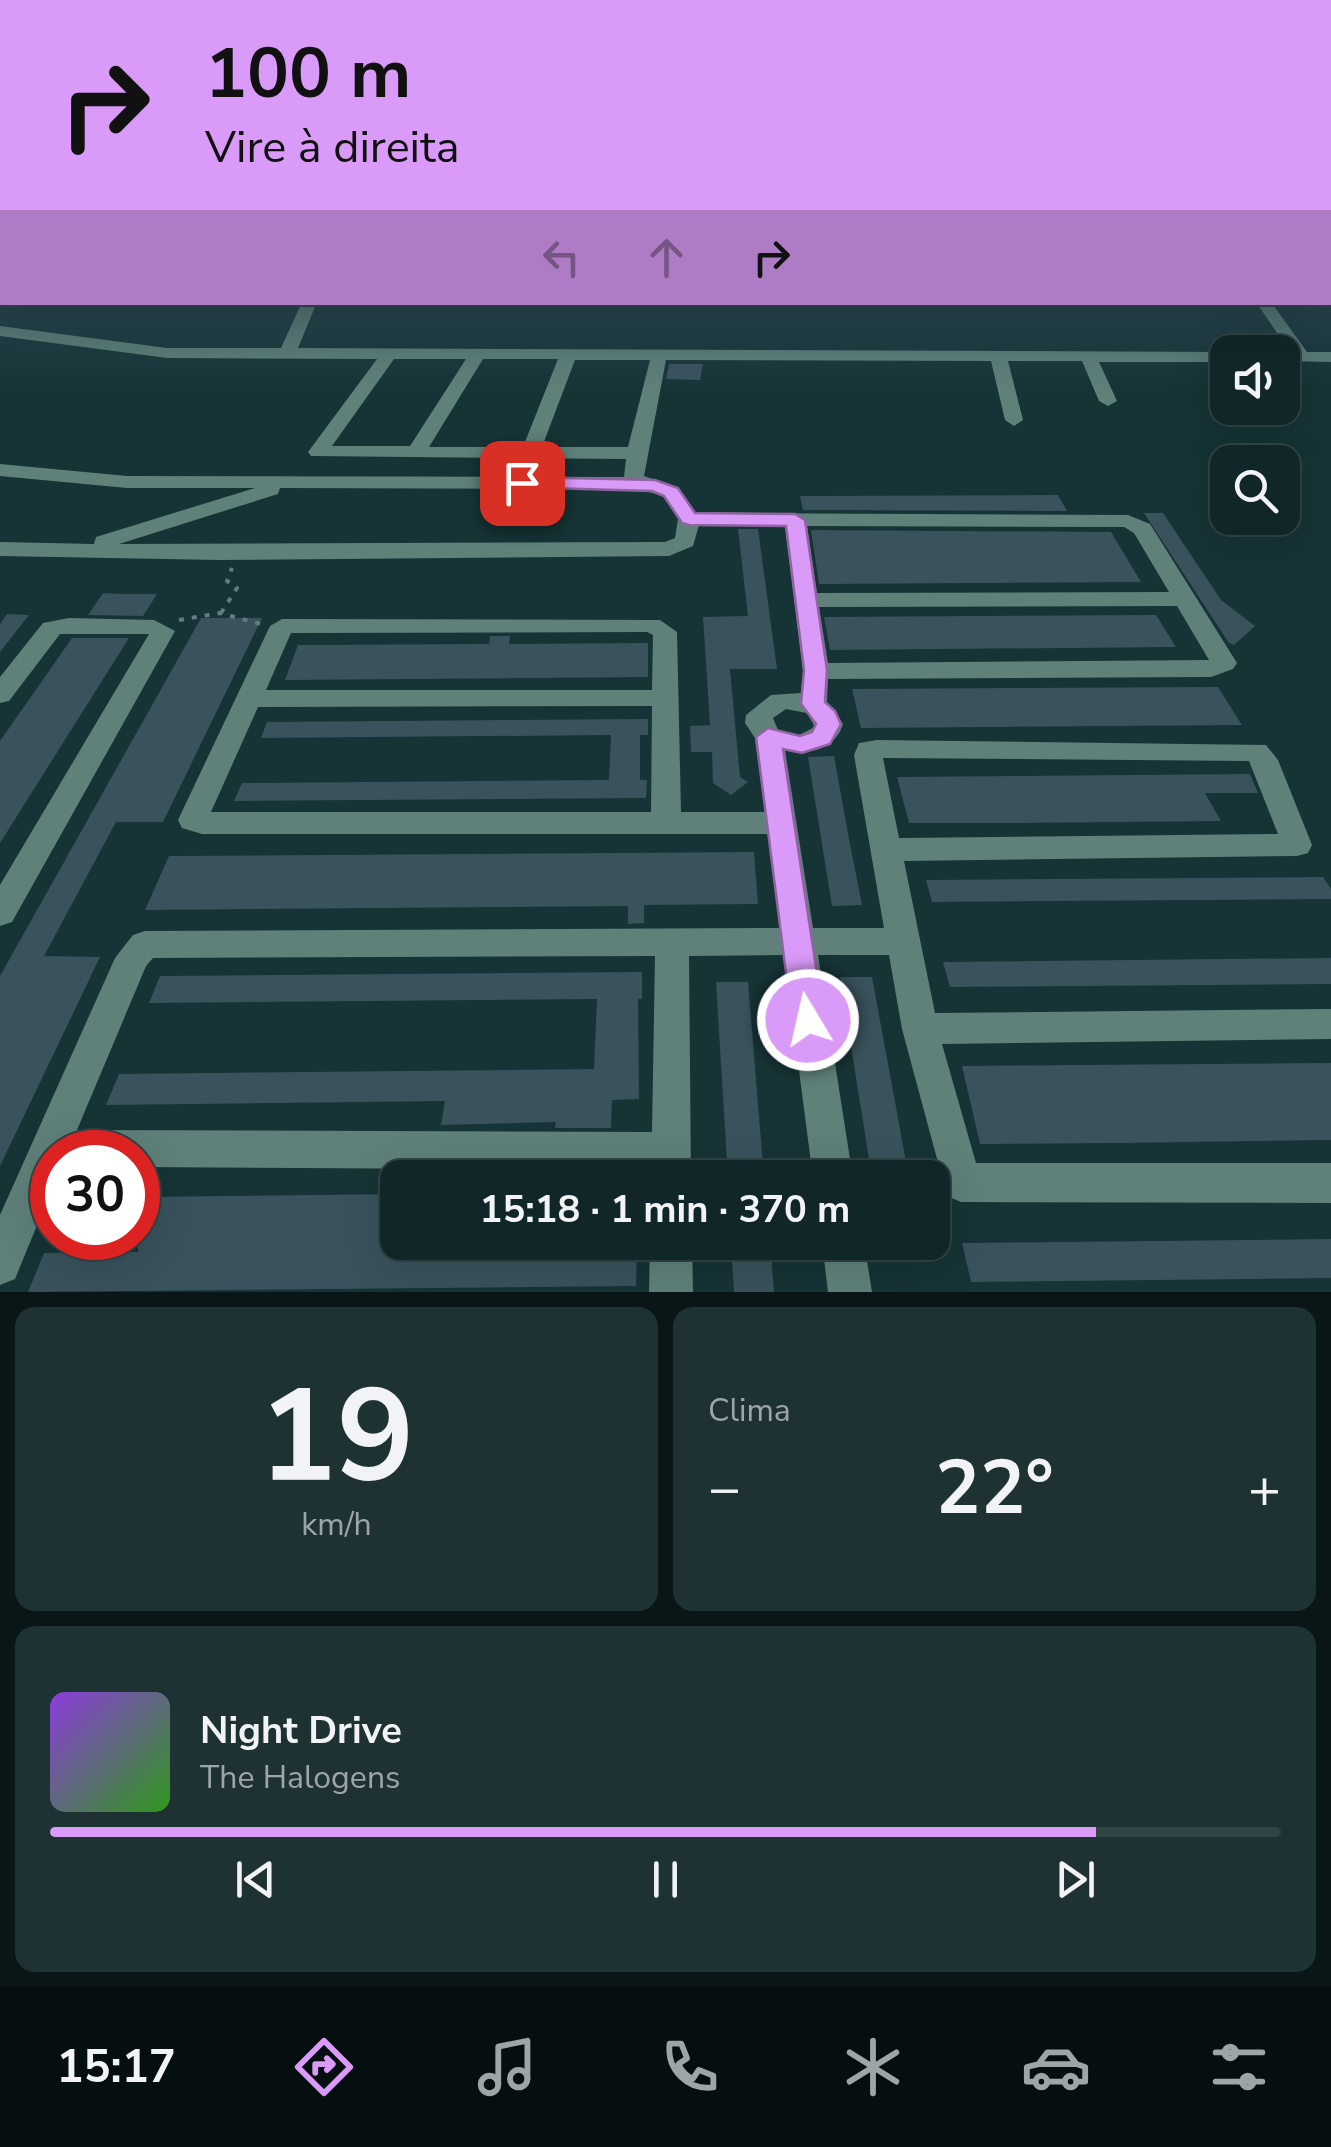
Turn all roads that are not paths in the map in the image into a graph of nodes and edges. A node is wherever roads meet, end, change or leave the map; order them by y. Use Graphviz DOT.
graph roads {
  1 [pos="309,305"];
  2 [pos="1266,305"];
  3 [pos="0,331"];
  4 [pos="287,354"];
  5 [pos="388,354"];
  6 [pos="478,355"];
  7 [pos="568,355"];
  8 [pos="659,356"];
  9 [pos="998,356"];
  10 [pos="1088,356"];
  11 [pos="1210,356"];
  12 [pos="1302,357"];
  13 [pos="1331,357"];
  14 [pos="1108,400"];
  15 [pos="1014,420"];
  16 [pos="318,452"];
  17 [pos="636,453"];
  18 [pos="414,454"];
  19 [pos="530,454"];
  20 [pos="0,470"];
  21 [pos="290,483"];
  22 [pos="638,483"];
  23 [pos="232,494"];
  24 [pos="689,519"];
  25 [pos="795,520"];
  26 [pos="0,549"];
  27 [pos="80,549"];
  28 [pos="807,600"];
  29 [pos="1183,600"];
  30 [pos="816,670"];
  31 [pos="0,695"];
  32 [pos="664,698"];
  33 [pos="247,699"];
  34 [pos="813,704"];
  35 [pos="768,737"];
  36 [pos="666,822"];
  37 [pos="781,823"];
  38 [pos="887,850"];
  39 [pos="0,913"];
  40 [pos="796,941"];
  41 [pos="903,941"];
  42 [pos="672,945"];
  43 [pos="1331,1024"];
  44 [pos="920,1029"];
  45 [pos="58,1130"];
  46 [pos="160,1151"];
  47 [pos="516,1160"];
  48 [pos="672,1160"];
  49 [pos="829,1160"];
  50 [pos="1331,1184"];
  51 [pos="30,1194"];
  52 [pos="671,1260"];
  53 [pos="846,1260"];
  54 [pos="0,1264"];
  55 [pos="670,1292"];
  56 [pos="850,1292"];
  1 -- 4 [label="street"];
  2 -- 12 [label="street"];
  3 -- 4 [label="street"];
  4 -- 5 [label="street"];
  5 -- 6 [label="street"];
  5 -- 16 [label="street"];
  6 -- 7 [label="street"];
  6 -- 18 [label="street"];
  7 -- 8 [label="street"];
  7 -- 19 [label="street"];
  8 -- 9 [label="street"];
  8 -- 17 [label="street"];
  9 -- 10 [label="street"];
  9 -- 15 [label="street"];
  10 -- 11 [label="street"];
  10 -- 14 [label="street"];
  12 -- 13 [label="street"];
  16 -- 18 [label="street"];
  16 -- 21 [label="street"];
  17 -- 19 [label="street"];
  17 -- 22 [label="street"];
  18 -- 19 [label="street"];
  20 -- 23 [label="street"];
  21 -- 22 [label="street"];
  21 -- 23 [label="street"];
  22 -- 24 [label="street"];
  23 -- 27 [label="street"];
  24 -- 25 [label="street"];
  24 -- 27 [label="street"];
  25 -- 28 [label="street"];
  25 -- 29 [label="street"];
  26 -- 27 [label="street"];
  28 -- 29 [label="street"];
  28 -- 30 [label="street"];
  29 -- 30 [label="street"];
  30 -- 34 [label="street"];
  31 -- 39 [label="street"];
  32 -- 33 [label="street"];
  32 -- 33 [label="street"];
  32 -- 36 [label="street"];
  33 -- 36 [label="street"];
  34 -- 35 [label="street"];
  34 -- 35 [label="street"];
  35 -- 37 [label="street"];
  36 -- 37 [label="street"];
  37 -- 40 [label="street"];
  38 -- 38 [label="street"];
  38 -- 41 [label="street"];
  40 -- 41 [label="street"];
  40 -- 42 [label="street"];
  40 -- 49 [label="street"];
  41 -- 44 [label="street"];
  42 -- 45 [label="street"];
  42 -- 48 [label="street"];
  43 -- 44 [label="street"];
  44 -- 50 [label="street"];
  46 -- 47 [label="street"];
  51 -- 54 [label="street"];
  52 -- 55 [label="street"];
  53 -- 56 [label="street"];
}
